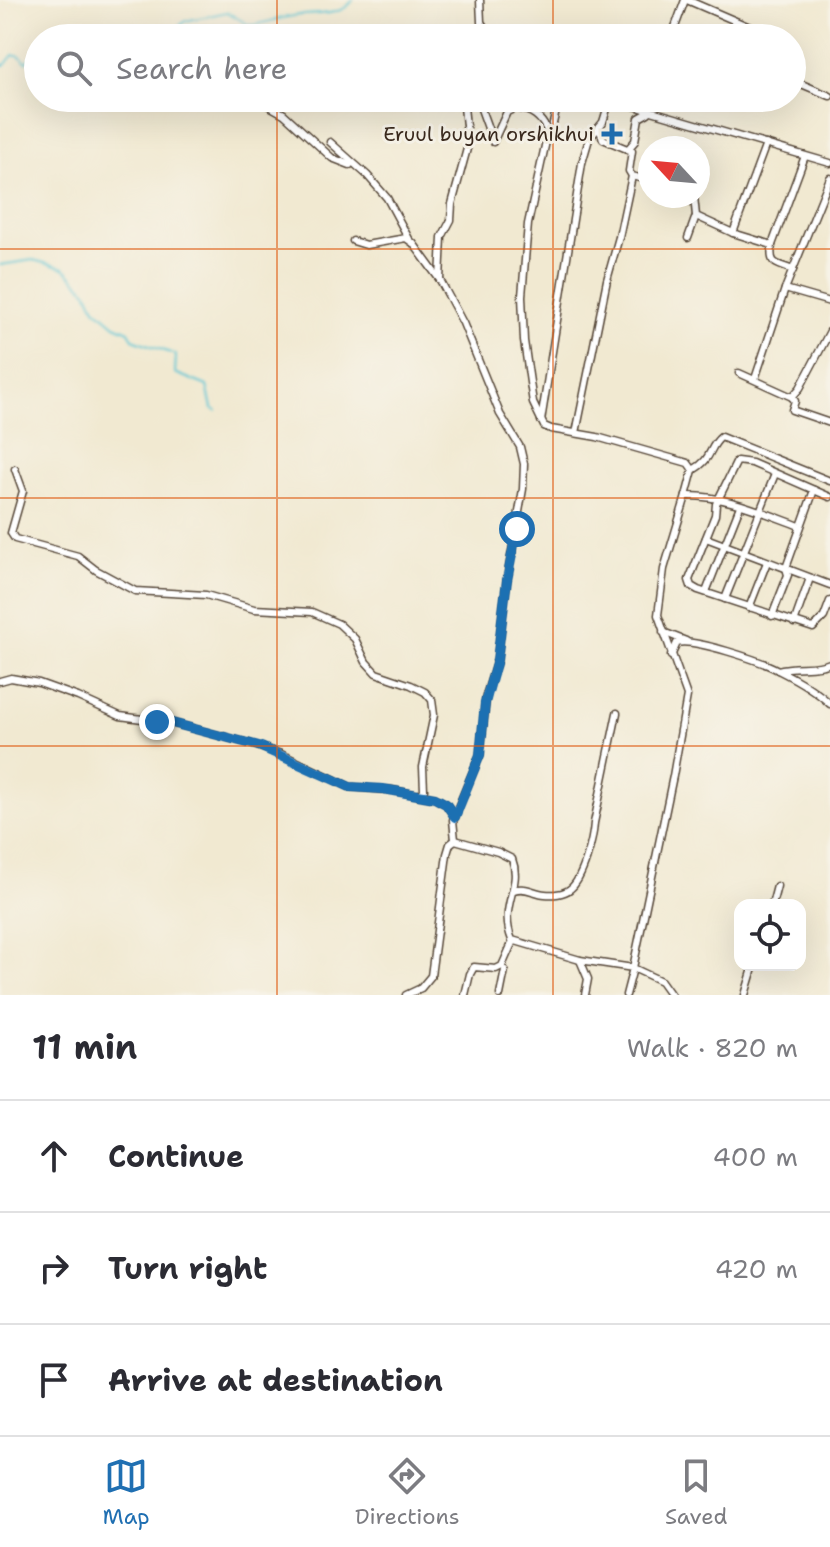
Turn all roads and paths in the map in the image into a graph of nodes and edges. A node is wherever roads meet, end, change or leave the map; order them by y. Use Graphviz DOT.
graph roads {
  1 [pos="480,0"];
  2 [pos="686,0"];
  3 [pos="482,24"];
  4 [pos="677,24"];
  5 [pos="742,24"];
  6 [pos="806,86"];
  7 [pos="830,96"];
  8 [pos="280,112"];
  9 [pos="465,112"];
  10 [pos="482,112"];
  11 [pos="507,112"];
  12 [pos="530,112"];
  13 [pos="556,112"];
  14 [pos="604,112"];
  15 [pos="648,112"];
  16 [pos="653,112"];
  17 [pos="599,128"];
  18 [pos="330,142"];
  19 [pos="766,144"];
  20 [pos="629,148"];
  21 [pos="805,156"];
  22 [pos="830,163"];
  23 [pos="358,168"];
  24 [pos="632,176"];
  25 [pos="638,178"];
  26 [pos="830,178"];
  27 [pos="695,208"];
  28 [pos="696,216"];
  29 [pos="733,233"];
  30 [pos="688,238"];
  31 [pos="409,239"];
  32 [pos="353,241"];
  33 [pos="772,245"];
  34 [pos="525,265"];
  35 [pos="793,270"];
  36 [pos="440,280"];
  37 [pos="785,289"];
  38 [pos="830,302"];
  39 [pos="830,331"];
  40 [pos="739,373"];
  41 [pos="755,379"];
  42 [pos="792,397"];
  43 [pos="541,421"];
  44 [pos="830,423"];
  45 [pos="576,433"];
  46 [pos="15,469"];
  47 [pos="693,470"];
  48 [pos="775,474"];
  49 [pos="830,481"];
  50 [pos="814,490"];
  51 [pos="686,496"];
  52 [pos="830,497"];
  53 [pos="718,500"];
  54 [pos="740,506"];
  55 [pos="759,511"];
  56 [pos="800,526"];
  57 [pos="706,538"];
  58 [pos="724,545"];
  59 [pos="744,553"];
  60 [pos="767,562"];
  61 [pos="787,570"];
  62 [pos="810,578"];
  63 [pos="830,585"];
  64 [pos="706,592"];
  65 [pos="725,599"];
  66 [pos="830,601"];
  67 [pos="749,608"];
  68 [pos="772,616"];
  69 [pos="794,623"];
  70 [pos="662,632"];
  71 [pos="686,641"];
  72 [pos="671,656"];
  73 [pos="830,663"];
  74 [pos="778,670"];
  75 [pos="0,681"];
  76 [pos="830,704"];
  77 [pos="617,713"];
  78 [pos="421,794"];
  79 [pos="455,817"];
  80 [pos="455,840"];
  81 [pos="777,886"];
  82 [pos="514,890"];
  83 [pos="774,899"];
  84 [pos="513,941"];
  85 [pos="580,960"];
  86 [pos="633,968"];
  87 [pos="505,970"];
  88 [pos="752,971"];
  89 [pos="406,995"];
  90 [pos="465,995"];
  91 [pos="500,995"];
  92 [pos="585,995"];
  93 [pos="626,995"];
  94 [pos="671,995"];
  95 [pos="745,995"];
  1 -- 3 [label="street"];
  2 -- 4 [label="street"];
  2 -- 5 [label="street"];
  6 -- 7 [label="street"];
  8 -- 23 [label="street"];
  9 -- 36 [label="street"];
  10 -- 11 [label="street"];
  12 -- 34 [label="street"];
  13 -- 34 [label="street"];
  14 -- 17 [label="street"];
  15 -- 20 [label="street"];
  16 -- 19 [label="street"];
  17 -- 20 [label="street"];
  17 -- 43 [label="street"];
  18 -- 23 [label="street"];
  19 -- 21 [label="street"];
  19 -- 29 [label="street"];
  20 -- 24 [label="street"];
  21 -- 22 [label="street"];
  21 -- 33 [label="street"];
  23 -- 31 [label="street"];
  24 -- 25 [label="street"];
  24 -- 45 [label="street"];
  26 -- 35 [label="street"];
  27 -- 28 [label="street"];
  28 -- 29 [label="street"];
  28 -- 30 [label="street"];
  29 -- 33 [label="street"];
  31 -- 32 [label="street"];
  31 -- 36 [label="street"];
  33 -- 35 [label="street"];
  34 -- 43 [label="street"];
  35 -- 37 [label="street"];
  36 -- 79 [label="street"];
  37 -- 38 [label="street"];
  37 -- 41 [label="street"];
  39 -- 42 [label="street"];
  40 -- 41 [label="street"];
  41 -- 42 [label="street"];
  42 -- 44 [label="street"];
  43 -- 45 [label="street"];
  45 -- 47 [label="street"];
  46 -- 78 [label="street"];
  47 -- 49 [label="street"];
  47 -- 51 [label="street"];
  48 -- 50 [label="street"];
  48 -- 53 [label="street"];
  48 -- 55 [label="street"];
  50 -- 52 [label="street"];
  50 -- 56 [label="street"];
  51 -- 53 [label="street"];
  51 -- 70 [label="street"];
  53 -- 54 [label="street"];
  53 -- 57 [label="street"];
  54 -- 55 [label="street"];
  54 -- 58 [label="street"];
  55 -- 56 [label="street"];
  55 -- 59 [label="street"];
  56 -- 61 [label="street"];
  57 -- 58 [label="street"];
  57 -- 64 [label="street"];
  58 -- 59 [label="street"];
  58 -- 64 [label="street"];
  59 -- 60 [label="street"];
  59 -- 65 [label="street"];
  60 -- 61 [label="street"];
  60 -- 67 [label="street"];
  61 -- 62 [label="street"];
  61 -- 68 [label="street"];
  62 -- 63 [label="street"];
  62 -- 69 [label="street"];
  64 -- 65 [label="street"];
  65 -- 67 [label="street"];
  66 -- 69 [label="street"];
  67 -- 68 [label="street"];
  68 -- 69 [label="street"];
  70 -- 71 [label="street"];
  70 -- 72 [label="street"];
  71 -- 72 [label="street"];
  71 -- 74 [label="street"];
  72 -- 86 [label="street"];
  73 -- 74 [label="street"];
  74 -- 76 [label="street"];
  75 -- 78 [label="street"];
  77 -- 82 [label="street"];
  78 -- 79 [label="street"];
  79 -- 80 [label="street"];
  80 -- 82 [label="street"];
  80 -- 89 [label="street"];
  81 -- 83 [label="street"];
  82 -- 84 [label="street"];
  84 -- 85 [label="street"];
  84 -- 90 [label="street"];
  85 -- 86 [label="street"];
  85 -- 92 [label="street"];
  86 -- 93 [label="street"];
  86 -- 94 [label="street"];
  87 -- 91 [label="street"];
  88 -- 95 [label="street"];
}
